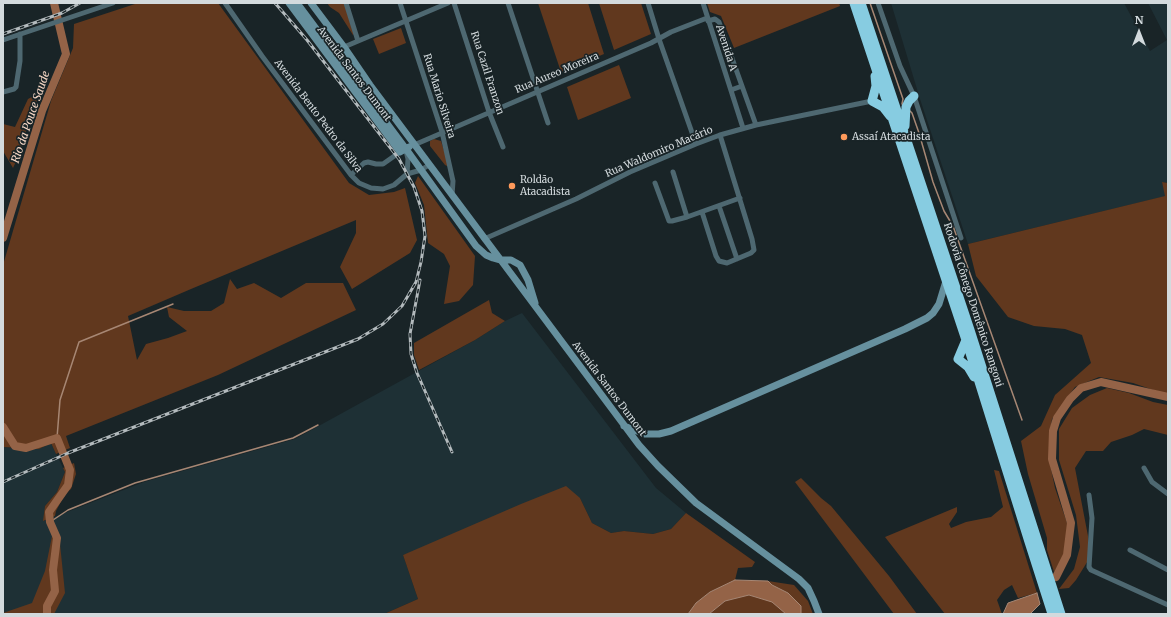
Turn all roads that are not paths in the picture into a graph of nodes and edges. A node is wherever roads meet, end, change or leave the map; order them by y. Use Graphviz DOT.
graph roads {
  1 [pos="113,3"];
  2 [pos="225,3"];
  3 [pos="289,3"];
  4 [pos="297,3"];
  5 [pos="311,3"];
  6 [pos="346,3"];
  7 [pos="400,3"];
  8 [pos="448,3"];
  9 [pos="454,3"];
  10 [pos="508,3"];
  11 [pos="648,3"];
  12 [pos="703,3"];
  13 [pos="854,3"];
  14 [pos="878,3"];
  15 [pos="862,5"];
  16 [pos="406,20"];
  17 [pos="708,20"];
  18 [pos="20,34"];
  19 [pos="659,39"];
  20 [pos="3,40"];
  21 [pos="358,41"];
  22 [pos="344,46"];
  23 [pos="732,59"];
  24 [pos="722,63"];
  25 [pos="874,63"];
  26 [pos="742,86"];
  27 [pos="731,90"];
  28 [pos="3,92"];
  29 [pos="538,92"];
  30 [pos="914,96"];
  31 [pos="872,101"];
  32 [pos="489,112"];
  33 [pos="892,118"];
  34 [pos="548,123"];
  35 [pos="756,125"];
  36 [pos="743,128"];
  37 [pos="442,132"];
  38 [pos="720,135"];
  39 [pos="906,135"];
  40 [pos="696,144"];
  41 [pos="414,145"];
  42 [pos="503,147"];
  43 [pos="403,150"];
  44 [pos="429,166"];
  45 [pos="421,170"];
  46 [pos="673,172"];
  47 [pos="407,174"];
  48 [pos="351,175"];
  49 [pos="654,183"];
  50 [pos="452,196"];
  51 [pos="740,198"];
  52 [pos="719,206"];
  53 [pos="702,212"];
  54 [pos="687,217"];
  55 [pos="961,238"];
  56 [pos="484,239"];
  57 [pos="737,259"];
  58 [pos="500,260"];
  59 [pos="947,280"];
  60 [pos="536,307"];
  61 [pos="966,340"];
  62 [pos="990,416"];
  63 [pos="624,426"];
  64 [pos="1144,468"];
  65 [pos="1168,494"];
  66 [pos="1089,495"];
  67 [pos="1033,540"];
  68 [pos="1130,550"];
  69 [pos="1168,570"];
  70 [pos="1168,605"];
  71 [pos="1056,612"];
  72 [pos="819,614"];
  1 -- 18 [label="street"];
  2 -- 48 [label="street, Avenida Bento Pedro da Silva"];
  3 -- 43 [label="main road, Avenida Santos Dumont"];
  4 -- 43 [label="main road, Avenida Santos Dumont"];
  5 -- 22 [label="main road, Avenida Santos Dumont"];
  6 -- 21 [label="street"];
  7 -- 16 [label="street, Rua Mario Silveira"];
  8 -- 16 [label="street"];
  9 -- 32 [label="street, Rua Cazil Franzon"];
  10 -- 29 [label="street"];
  11 -- 19 [label="street"];
  12 -- 17 [label="street"];
  13 -- 25 [label="highway, Rodovia Cônego Domênico Rangoni"];
  14 -- 30 [label="street"];
  15 -- 39 [label="highway, Rodovia Cônego Domênico Rangoni"];
  16 -- 21 [label="street"];
  16 -- 37 [label="street, Rua Mario Silveira"];
  17 -- 19 [label="street, Rua Aureo Moreira"];
  17 -- 23 [label="street, Avenida A"];
  17 -- 24 [label="street, Avenida A"];
  18 -- 20 [label="street"];
  18 -- 28 [label="street"];
  19 -- 29 [label="street, Rua Aureo Moreira"];
  19 -- 40 [label="street"];
  21 -- 22 [label="street"];
  22 -- 41 [label="main road, Avenida Santos Dumont"];
  23 -- 24 [label="street"];
  23 -- 26 [label="street, Avenida A"];
  24 -- 27 [label="street, Avenida A"];
  25 -- 31 [label="highway"];
  25 -- 33 [label="highway, Rodovia Cônego Domênico Rangoni"];
  26 -- 27 [label="street"];
  26 -- 35 [label="street, Avenida A"];
  27 -- 36 [label="street, Avenida A"];
  29 -- 32 [label="street, Rua Aureo Moreira"];
  29 -- 34 [label="street"];
  30 -- 39 [label="highway"];
  30 -- 55 [label="street"];
  31 -- 33 [label="highway"];
  31 -- 35 [label="street, Rua Waldomiro Macário"];
  32 -- 37 [label="street, Rua Aureo Moreira"];
  32 -- 42 [label="street, Rua Cazil Franzon"];
  33 -- 59 [label="highway, Rodovia Cônego Domênico Rangoni"];
  35 -- 36 [label="street, Rua Waldomiro Macário"];
  36 -- 38 [label="street, Rua Waldomiro Macário"];
  37 -- 41 [label="street, Rua Aureo Moreira"];
  37 -- 50 [label="street, Rua Mario Silveira"];
  38 -- 40 [label="street, Rua Waldomiro Macário"];
  38 -- 51 [label="street"];
  39 -- 67 [label="highway, Rodovia Cônego Domênico Rangoni"];
  40 -- 56 [label="street, Rua Waldomiro Macário"];
  41 -- 43 [label="main road"];
  41 -- 44 [label="main road, Avenida Santos Dumont"];
  43 -- 45 [label="main road"];
  43 -- 47 [label="street"];
  43 -- 48 [label="street"];
  44 -- 45 [label="street, Avenida Bento Pedro da Silva"];
  44 -- 50 [label="main road, Avenida Santos Dumont"];
  45 -- 47 [label="street, Avenida Bento Pedro da Silva"];
  45 -- 58 [label="main road"];
  46 -- 54 [label="street"];
  47 -- 48 [label="street, Avenida Bento Pedro da Silva"];
  49 -- 54 [label="street"];
  50 -- 56 [label="main road, Avenida Santos Dumont"];
  51 -- 52 [label="street"];
  51 -- 57 [label="street"];
  52 -- 53 [label="street"];
  52 -- 57 [label="street"];
  53 -- 54 [label="street"];
  53 -- 57 [label="street"];
  56 -- 58 [label="main road, Avenida Santos Dumont"];
  58 -- 60 [label="main road, Avenida Santos Dumont"];
  58 -- 60 [label="main road"];
  59 -- 61 [label="highway, Rodovia Cônego Domênico Rangoni"];
  59 -- 63 [label="main road"];
  60 -- 63 [label="main road, Avenida Santos Dumont"];
  61 -- 62 [label="highway, Rodovia Cônego Domênico Rangoni"];
  61 -- 62 [label="highway"];
  62 -- 67 [label="highway, Rodovia Cônego Domênico Rangoni"];
  63 -- 72 [label="main road, Avenida Santos Dumont"];
  64 -- 65 [label="street"];
  66 -- 70 [label="street"];
  67 -- 71 [label="highway, Rodovia Cônego Domênico Rangoni"];
  68 -- 69 [label="street"];
}
